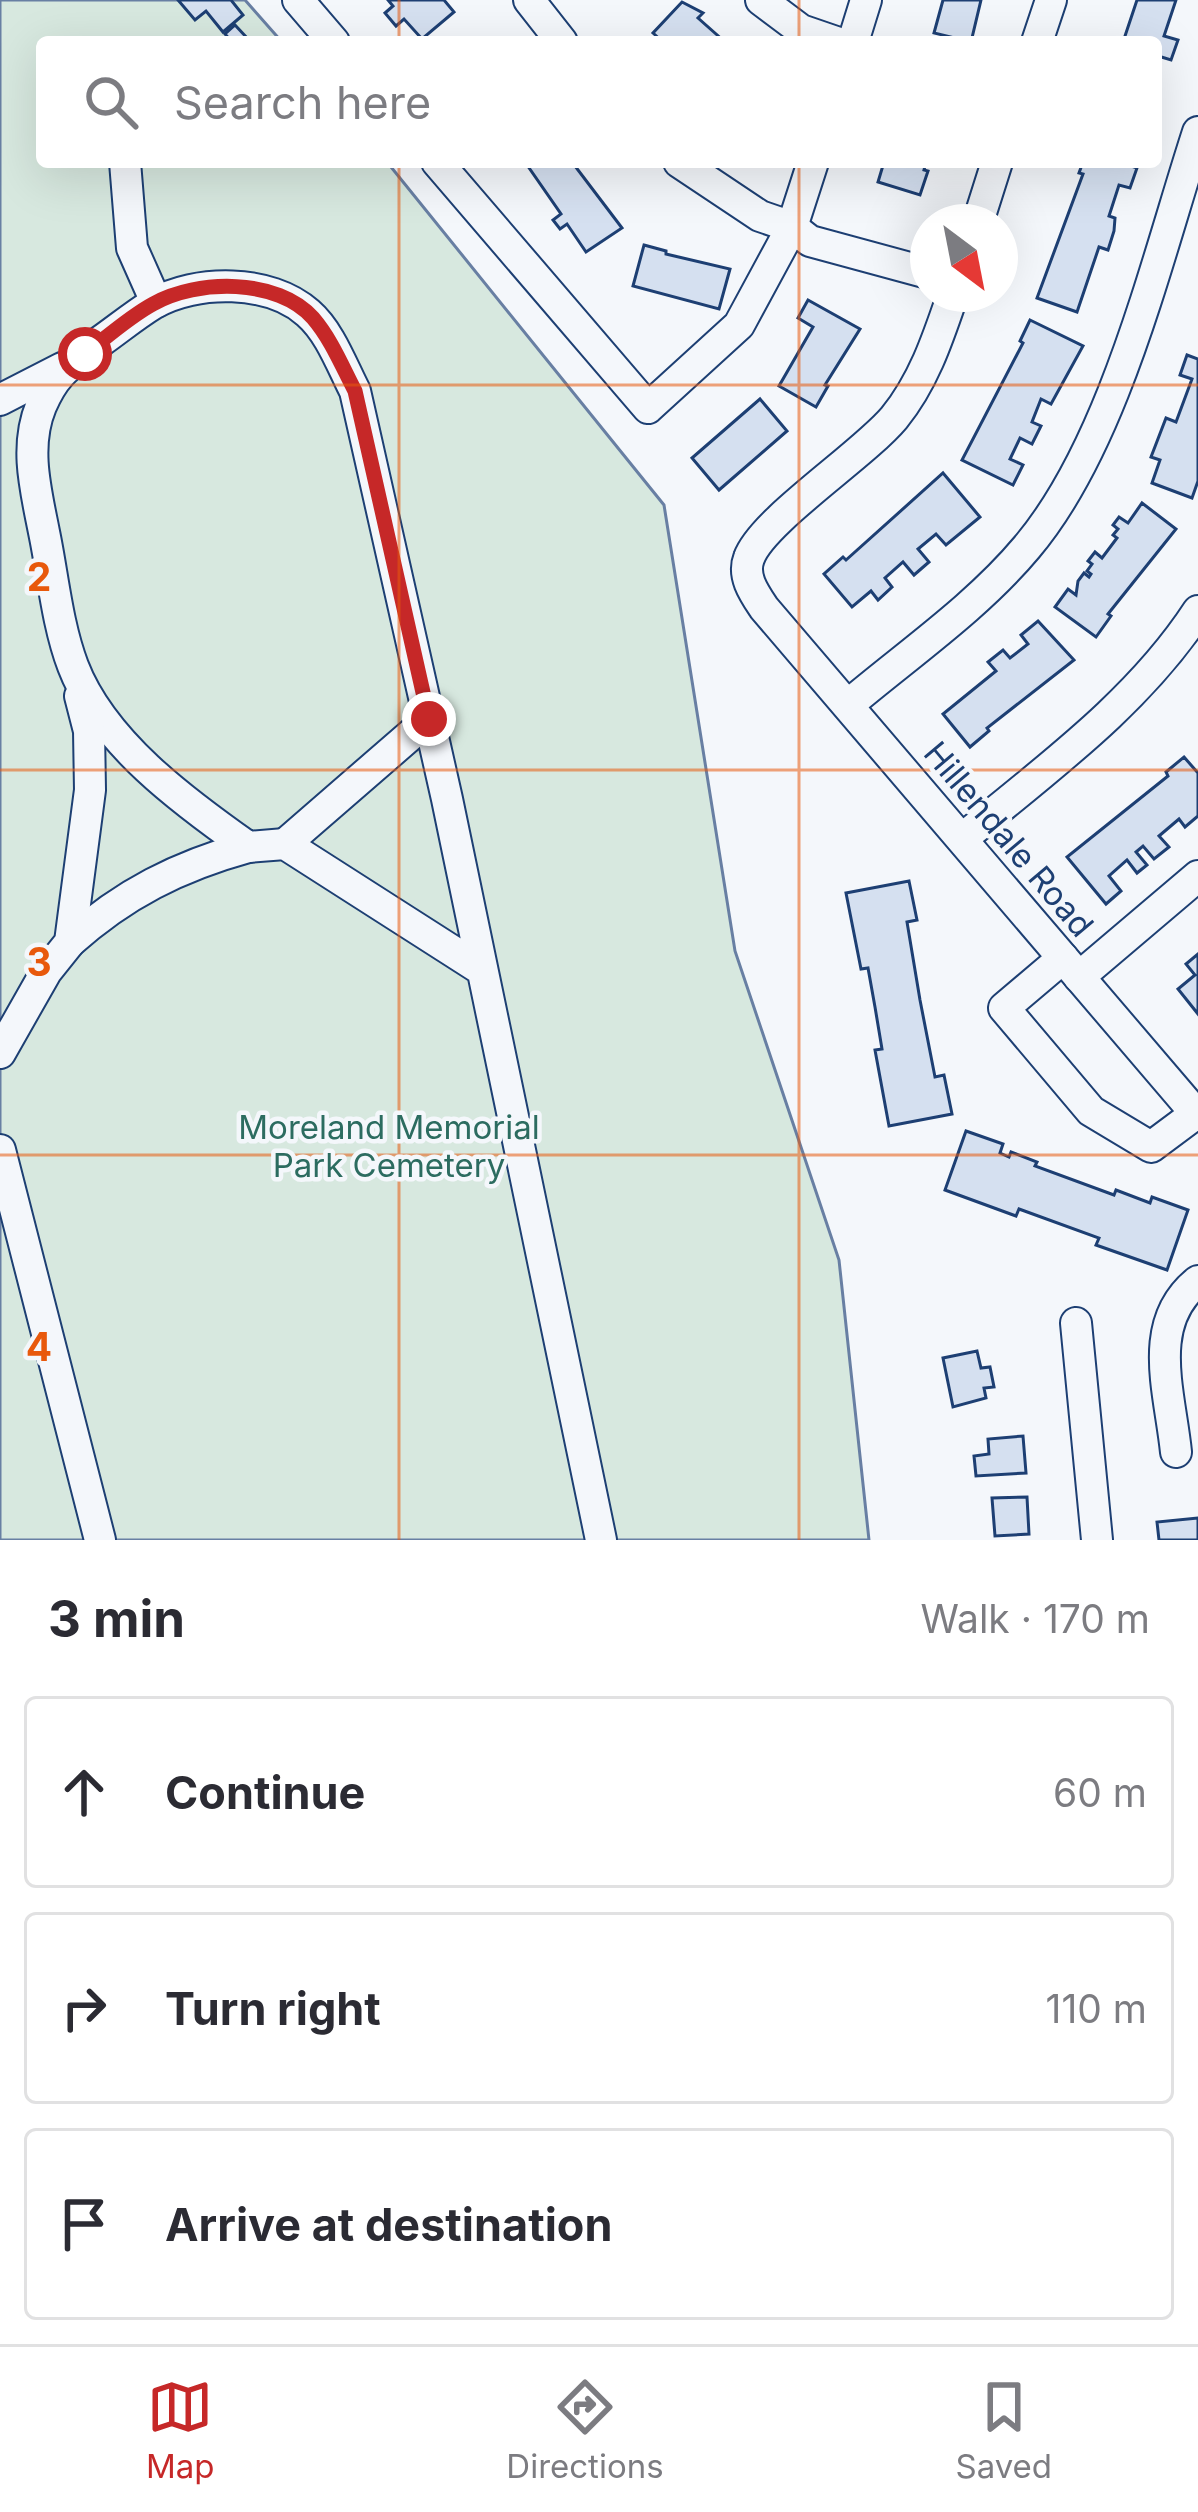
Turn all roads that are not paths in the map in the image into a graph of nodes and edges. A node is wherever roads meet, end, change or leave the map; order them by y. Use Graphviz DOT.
graph roads {
  1 [pos="298,0"];
  2 [pos="761,0"];
  3 [pos="866,0"];
  4 [pos="1051,0"];
  5 [pos="540,4"];
  6 [pos="329,36"];
  7 [pos="559,36"];
  8 [pos="818,36"];
  9 [pos="855,36"];
  10 [pos="1039,36"];
  11 [pos="1198,132"];
  12 [pos="125,168"];
  13 [pos="442,168"];
  14 [pos="688,168"];
  15 [pos="811,168"];
  16 [pos="996,168"];
  17 [pos="984,204"];
  18 [pos="792,226"];
  19 [pos="910,268"];
  20 [pos="156,302"];
  21 [pos="947,312"];
  22 [pos="62,368"];
  23 [pos="0,400"];
  24 [pos="1198,611"];
  25 [pos="74,667"];
  26 [pos="848,705"];
  27 [pos="429,719"];
  28 [pos="962,839"];
  29 [pos="285,844"];
  30 [pos="248,847"];
  31 [pos="1198,876"];
  32 [pos="70,942"];
  33 [pos="1071,968"];
  34 [pos="482,970"];
  35 [pos="0,1053"];
  36 [pos="1197,1114"];
  37 [pos="0,1150"];
  38 [pos="1198,1281"];
  39 [pos="1076,1323"];
  40 [pos="1176,1452"];
  41 [pos="100,1540"];
  42 [pos="602,1540"];
  43 [pos="1097,1540"];
  1 -- 6 [label="street"];
  2 -- 8 [label="street"];
  3 -- 9 [label="street"];
  4 -- 10 [label="street"];
  5 -- 7 [label="street"];
  11 -- 26 [label="street"];
  12 -- 20 [label="street"];
  13 -- 18 [label="street"];
  14 -- 18 [label="street"];
  15 -- 18 [label="street"];
  16 -- 17 [label="street"];
  18 -- 19 [label="street"];
  20 -- 22 [label="street"];
  20 -- 27 [label="street"];
  21 -- 26 [label="street, Hillendale Road"];
  22 -- 23 [label="street"];
  22 -- 25 [label="street"];
  24 -- 28 [label="street"];
  25 -- 30 [label="street"];
  25 -- 32 [label="street"];
  26 -- 28 [label="street, Hillendale Road"];
  27 -- 29 [label="street"];
  27 -- 34 [label="street"];
  28 -- 33 [label="street, Hillendale Road"];
  29 -- 30 [label="street"];
  29 -- 34 [label="street"];
  30 -- 32 [label="street"];
  31 -- 33 [label="street"];
  32 -- 35 [label="street"];
  33 -- 36 [label="street, Hillendale Road"];
  33 -- 36 [label="street"];
  34 -- 42 [label="street"];
  37 -- 41 [label="street"];
  38 -- 40 [label="street"];
  39 -- 43 [label="street"];
}
